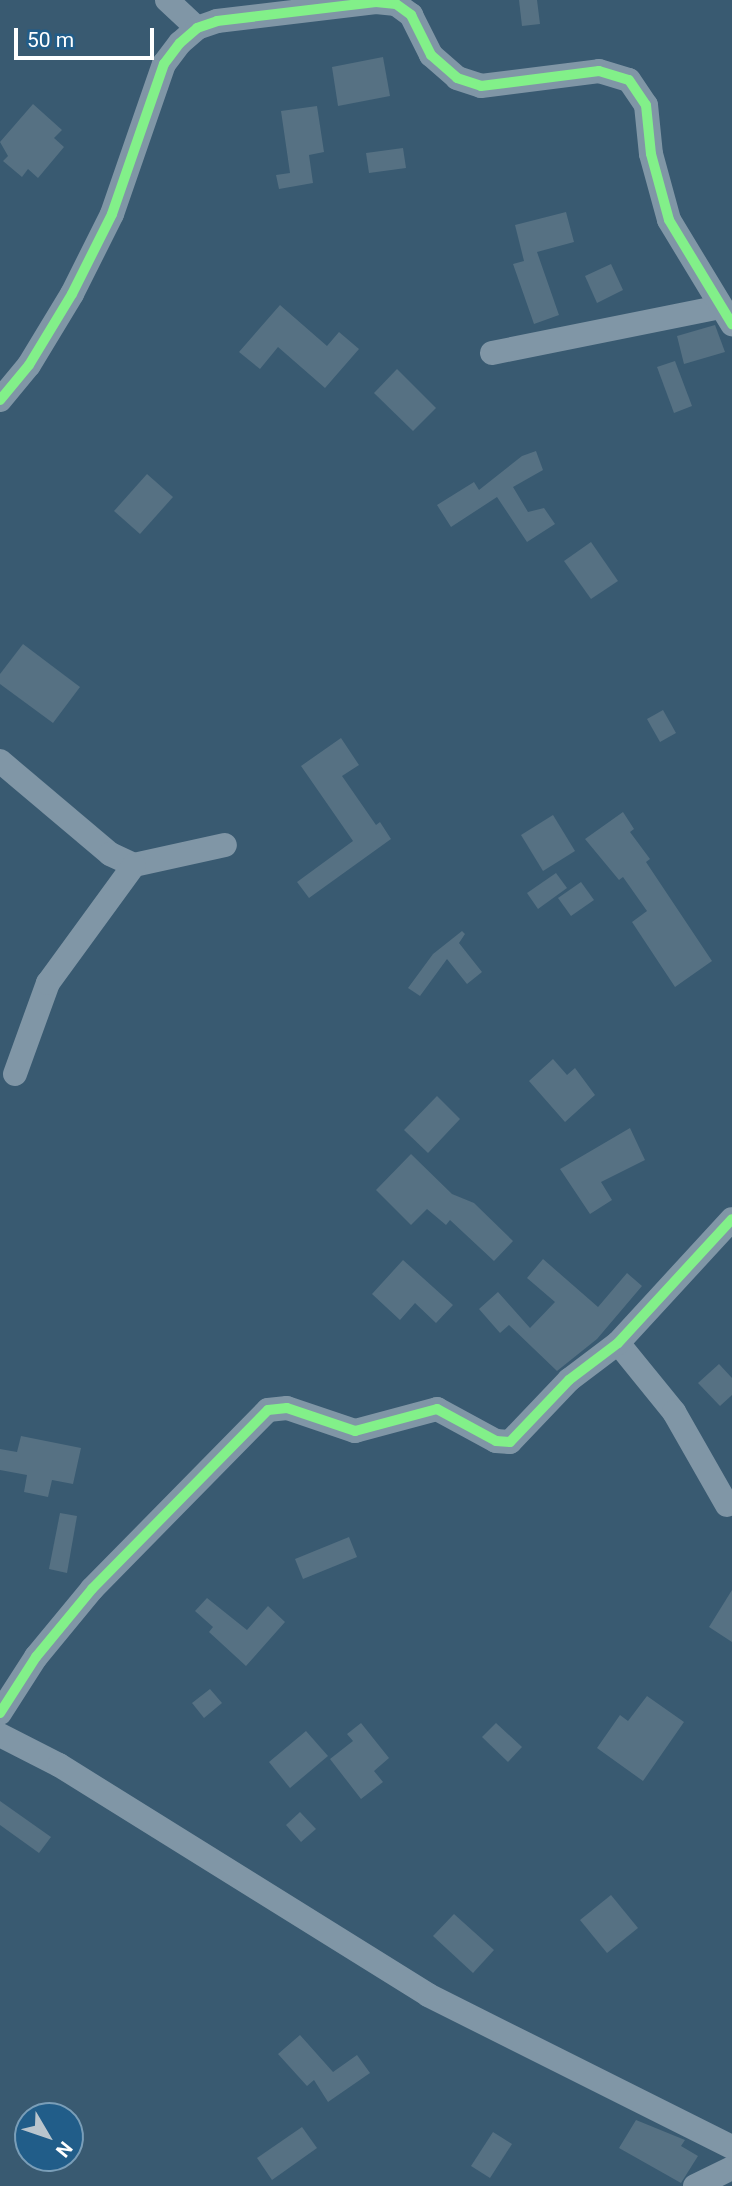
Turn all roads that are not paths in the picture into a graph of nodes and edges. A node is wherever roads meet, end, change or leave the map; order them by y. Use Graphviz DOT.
graph roads {
  1 [pos="167,0"];
  2 [pos="197,27"];
  3 [pos="726,315"];
  4 [pos="492,353"];
  5 [pos="0,400"];
  6 [pos="0,761"];
  7 [pos="225,845"];
  8 [pos="134,865"];
  9 [pos="15,1074"];
  10 [pos="732,1219"];
  11 [pos="618,1343"];
  12 [pos="727,1505"];
  13 [pos="0,1713"];
  14 [pos="0,1735"];
  15 [pos="732,2147"];
  16 [pos="732,2168"];
  17 [pos="695,2186"];
  1 -- 2 [label="street"];
  2 -- 3 [label="street"];
  2 -- 5 [label="street"];
  3 -- 4 [label="street"];
  6 -- 8 [label="street"];
  7 -- 8 [label="street"];
  8 -- 9 [label="street"];
  10 -- 11 [label="street"];
  11 -- 12 [label="street"];
  11 -- 13 [label="street"];
  14 -- 15 [label="street"];
  16 -- 17 [label="street"];
}
